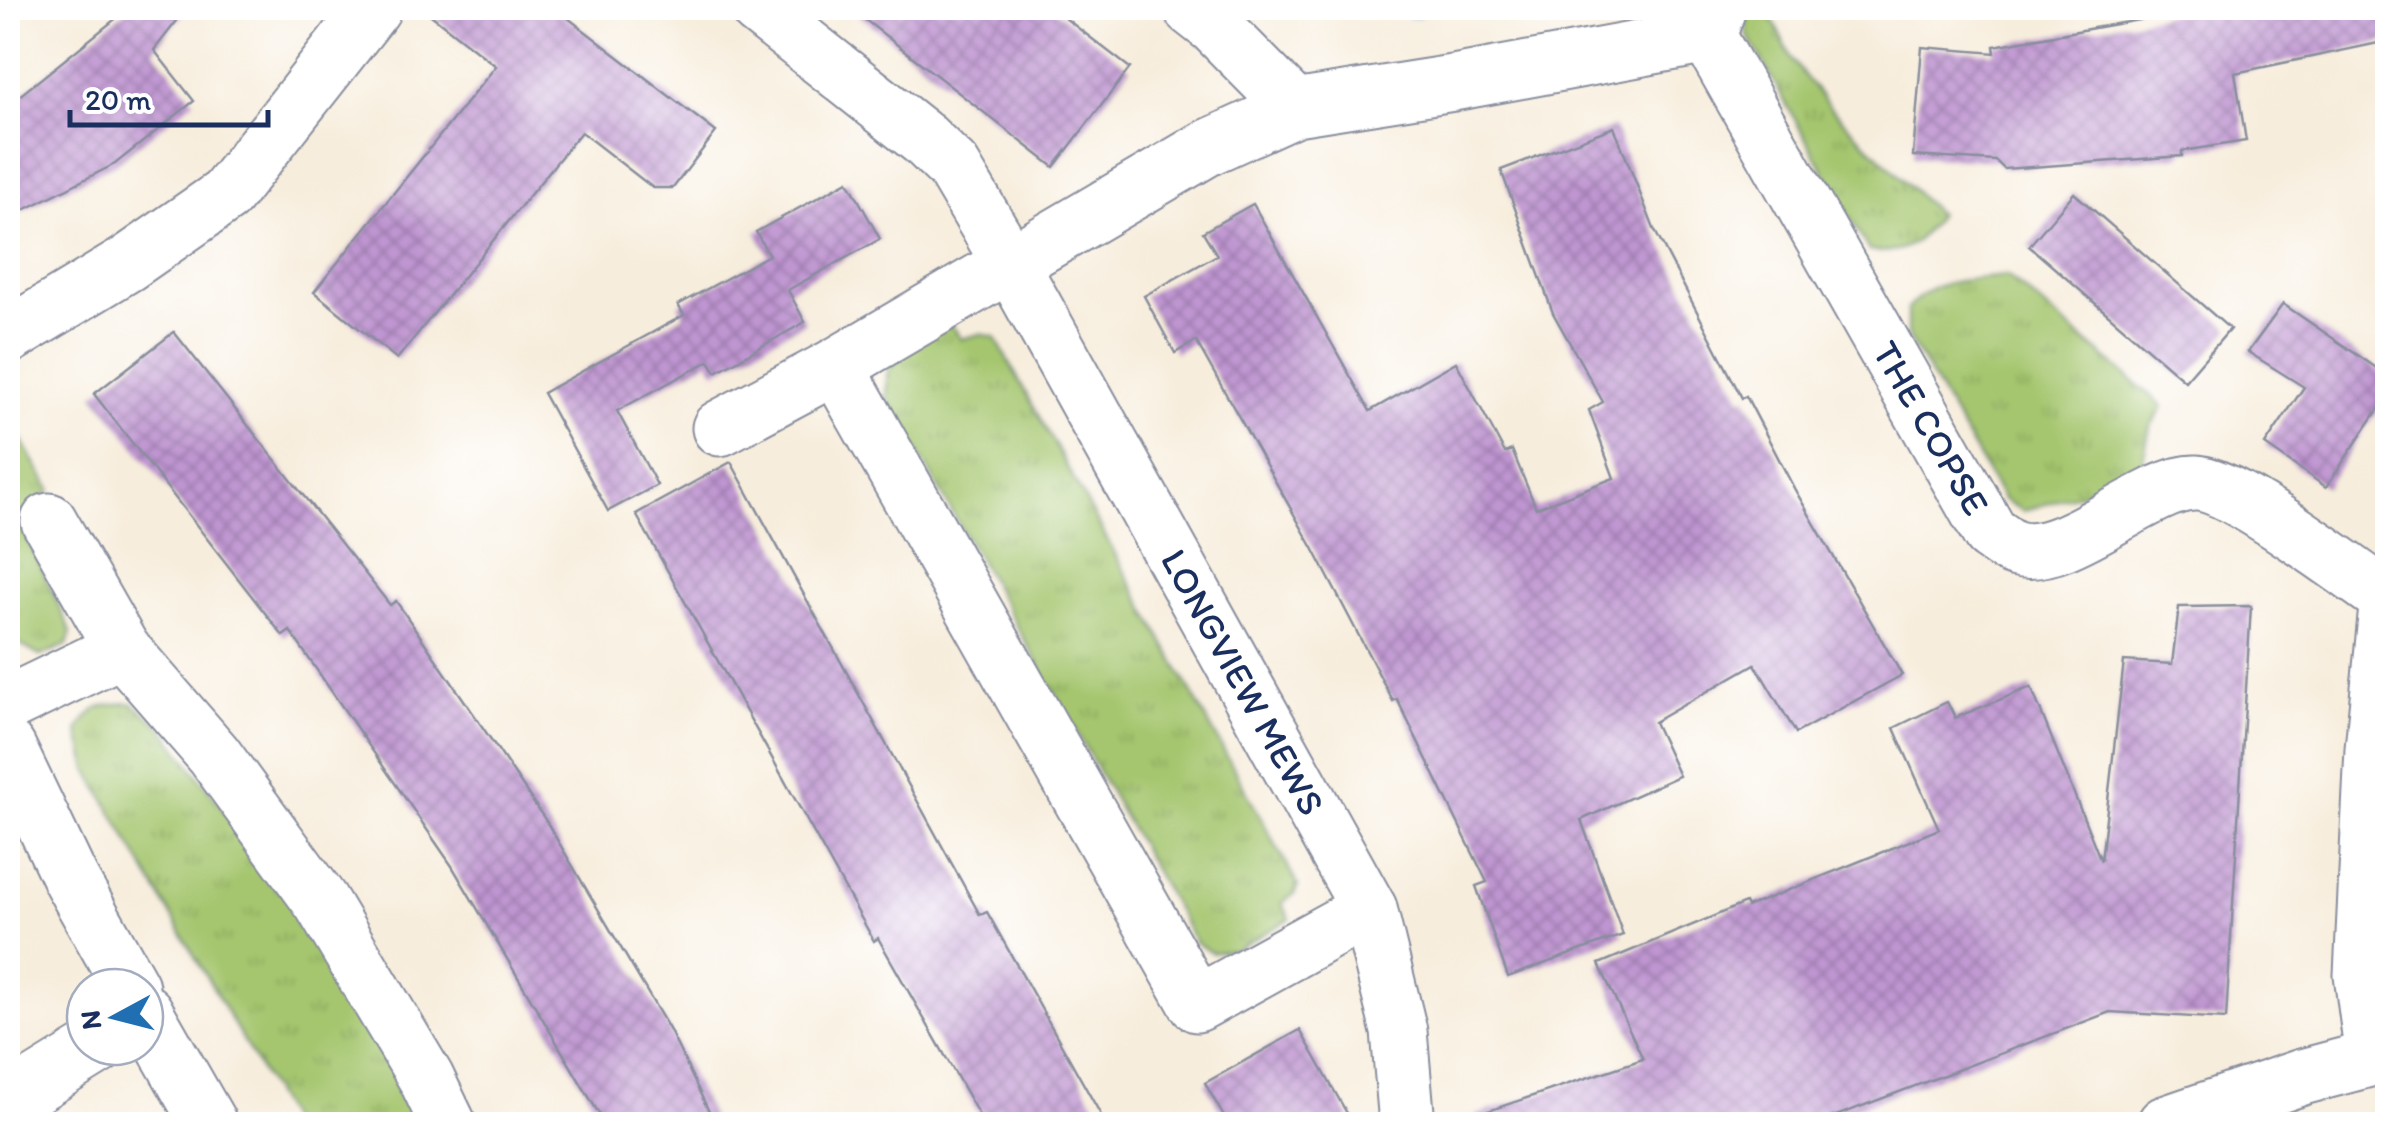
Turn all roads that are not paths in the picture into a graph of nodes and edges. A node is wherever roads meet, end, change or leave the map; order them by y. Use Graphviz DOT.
graph roads {
  1 [pos="373,8"];
  2 [pos="758,8"];
  3 [pos="1190,8"];
  4 [pos="1713,22"];
  5 [pos="1295,108"];
  6 [pos="1010,263"];
  7 [pos="8,336"];
  8 [pos="836,366"];
  9 [pos="720,428"];
  10 [pos="49,521"];
  11 [pos="2387,598"];
  12 [pos="122,649"];
  13 [pos="8,704"];
  14 [pos="8,748"];
  15 [pos="2380,749"];
  16 [pos="1369,909"];
  17 [pos="119,967"];
  18 [pos="165,1048"];
  19 [pos="2380,1056"];
  20 [pos="65,1067"];
  21 [pos="8,1102"];
  22 [pos="209,1124"];
  23 [pos="448,1124"];
  24 [pos="1407,1124"];
  25 [pos="2166,1124"];
  1 -- 7 [label="street"];
  2 -- 6 [label="street, LONGVIEW MEWS"];
  3 -- 5 [label="street"];
  4 -- 5 [label="street, THE COPSE"];
  4 -- 11 [label="street, THE COPSE"];
  5 -- 6 [label="street, THE COPSE"];
  6 -- 8 [label="street, THE COPSE"];
  6 -- 16 [label="street, LONGVIEW MEWS"];
  8 -- 9 [label="street, THE COPSE"];
  8 -- 16 [label="street"];
  10 -- 12 [label="street"];
  11 -- 15 [label="street"];
  12 -- 13 [label="street"];
  12 -- 23 [label="street"];
  14 -- 17 [label="street"];
  15 -- 19 [label="street"];
  16 -- 24 [label="street, LONGVIEW MEWS"];
  18 -- 22 [label="street"];
  19 -- 25 [label="street"];
  20 -- 21 [label="street"];
}
